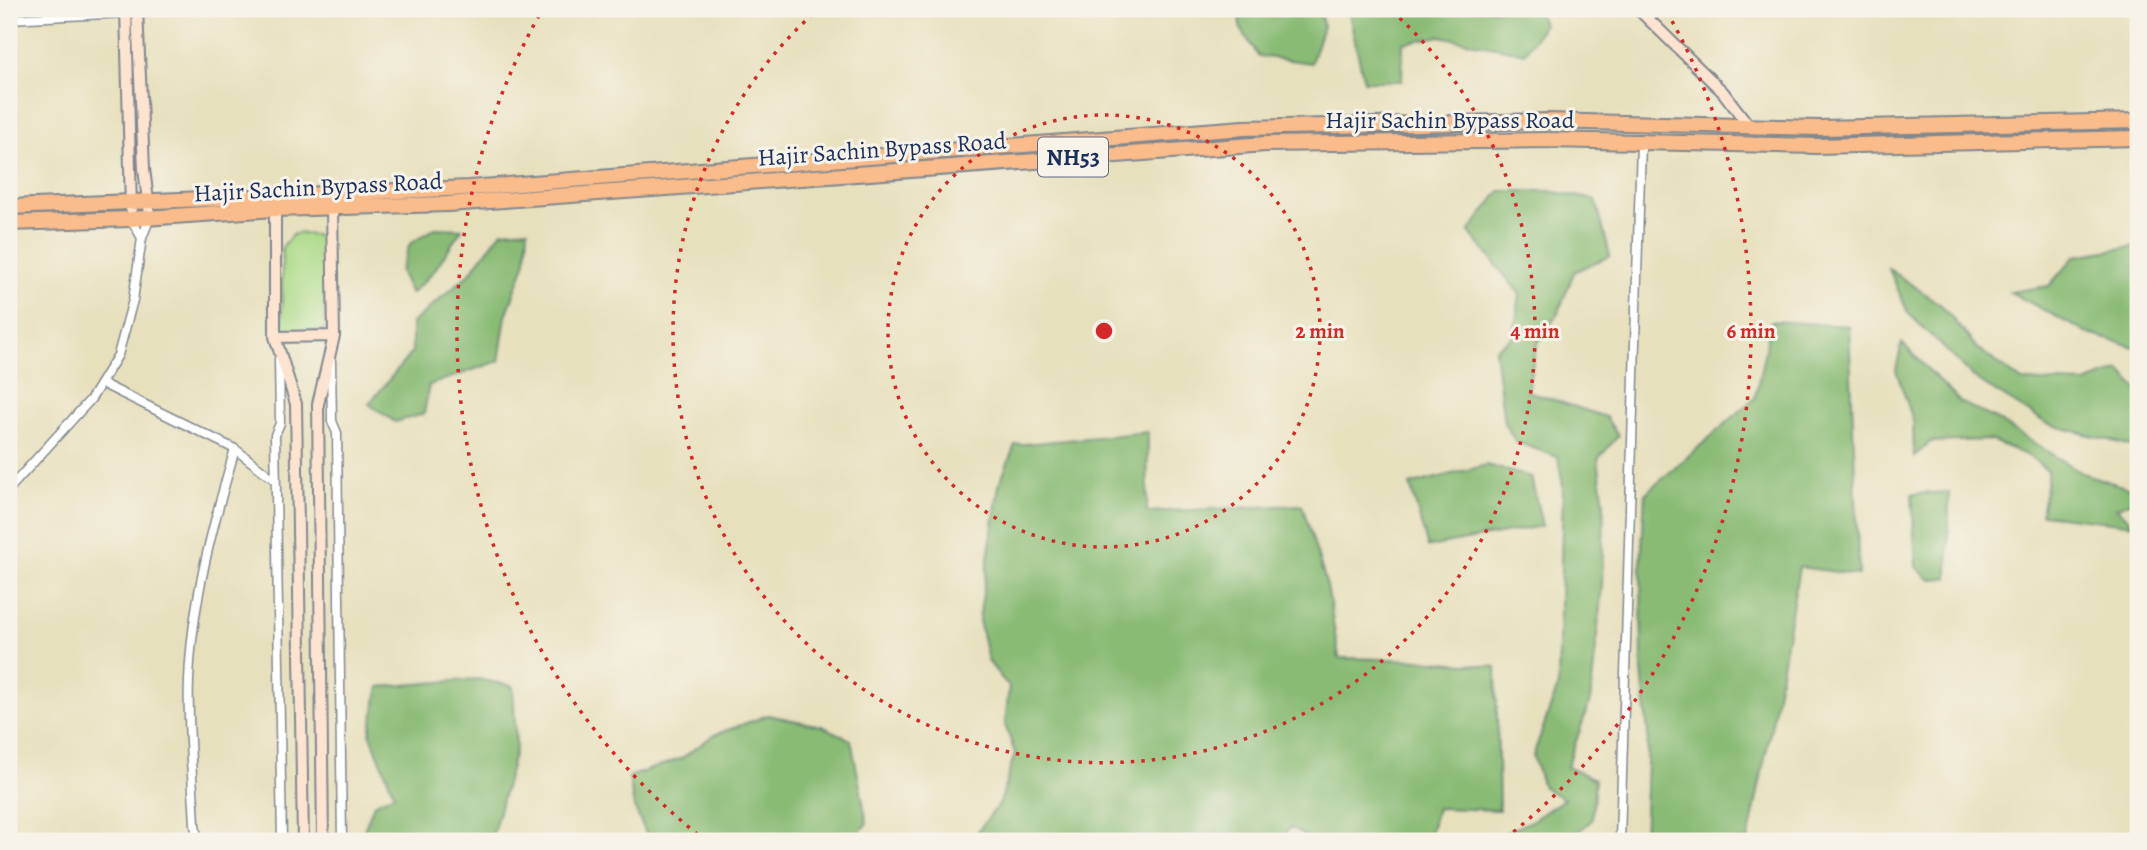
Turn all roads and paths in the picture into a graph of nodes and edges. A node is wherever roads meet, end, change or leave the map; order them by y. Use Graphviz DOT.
graph roads {
  1 [pos="137,9"];
  2 [pos="1638,9"];
  3 [pos="126,11"];
  4 [pos="9,19"];
  5 [pos="2138,121"];
  6 [pos="1749,126"];
  7 [pos="2138,138"];
  8 [pos="1641,143"];
  9 [pos="148,202"];
  10 [pos="130,203"];
  11 [pos="9,207"];
  12 [pos="332,208"];
  13 [pos="275,209"];
  14 [pos="150,218"];
  15 [pos="131,219"];
  16 [pos="9,223"];
  17 [pos="142,238"];
  18 [pos="277,342"];
  19 [pos="332,342"];
  20 [pos="101,383"];
  21 [pos="235,449"];
  22 [pos="275,480"];
  23 [pos="9,489"];
  24 [pos="198,841"];
  25 [pos="282,841"];
  26 [pos="303,841"];
  27 [pos="324,841"];
  28 [pos="342,841"];
  29 [pos="1620,841"];
  1 -- 9 [label="street"];
  2 -- 6 [label="street"];
  3 -- 4 [label="street"];
  3 -- 10 [label="street"];
  5 -- 6 [label="highway, NH53"];
  6 -- 9 [label="highway, NH53"];
  7 -- 8 [label="highway, Hajir Sachin Bypass Road / NH53"];
  8 -- 12 [label="highway, Hajir Sachin Bypass Road / NH53"];
  8 -- 29 [label="street"];
  9 -- 10 [label="highway, NH53"];
  9 -- 14 [label="street"];
  10 -- 11 [label="highway, NH53"];
  10 -- 15 [label="street"];
  12 -- 13 [label="highway, Hajir Sachin Bypass Road / NH53"];
  12 -- 19 [label="street"];
  13 -- 14 [label="highway, Hajir Sachin Bypass Road / NH53"];
  13 -- 18 [label="street"];
  14 -- 15 [label="highway, Hajir Sachin Bypass Road / NH53"];
  14 -- 17 [label="street"];
  15 -- 16 [label="highway, Hajir Sachin Bypass Road / NH53"];
  15 -- 17 [label="street"];
  17 -- 20 [label="street"];
  18 -- 19 [label="street"];
  18 -- 22 [label="street"];
  18 -- 26 [label="street"];
  19 -- 27 [label="street"];
  19 -- 28 [label="street"];
  20 -- 21 [label="street"];
  20 -- 23 [label="street"];
  21 -- 22 [label="street"];
  21 -- 24 [label="street"];
  22 -- 25 [label="street"];
}
